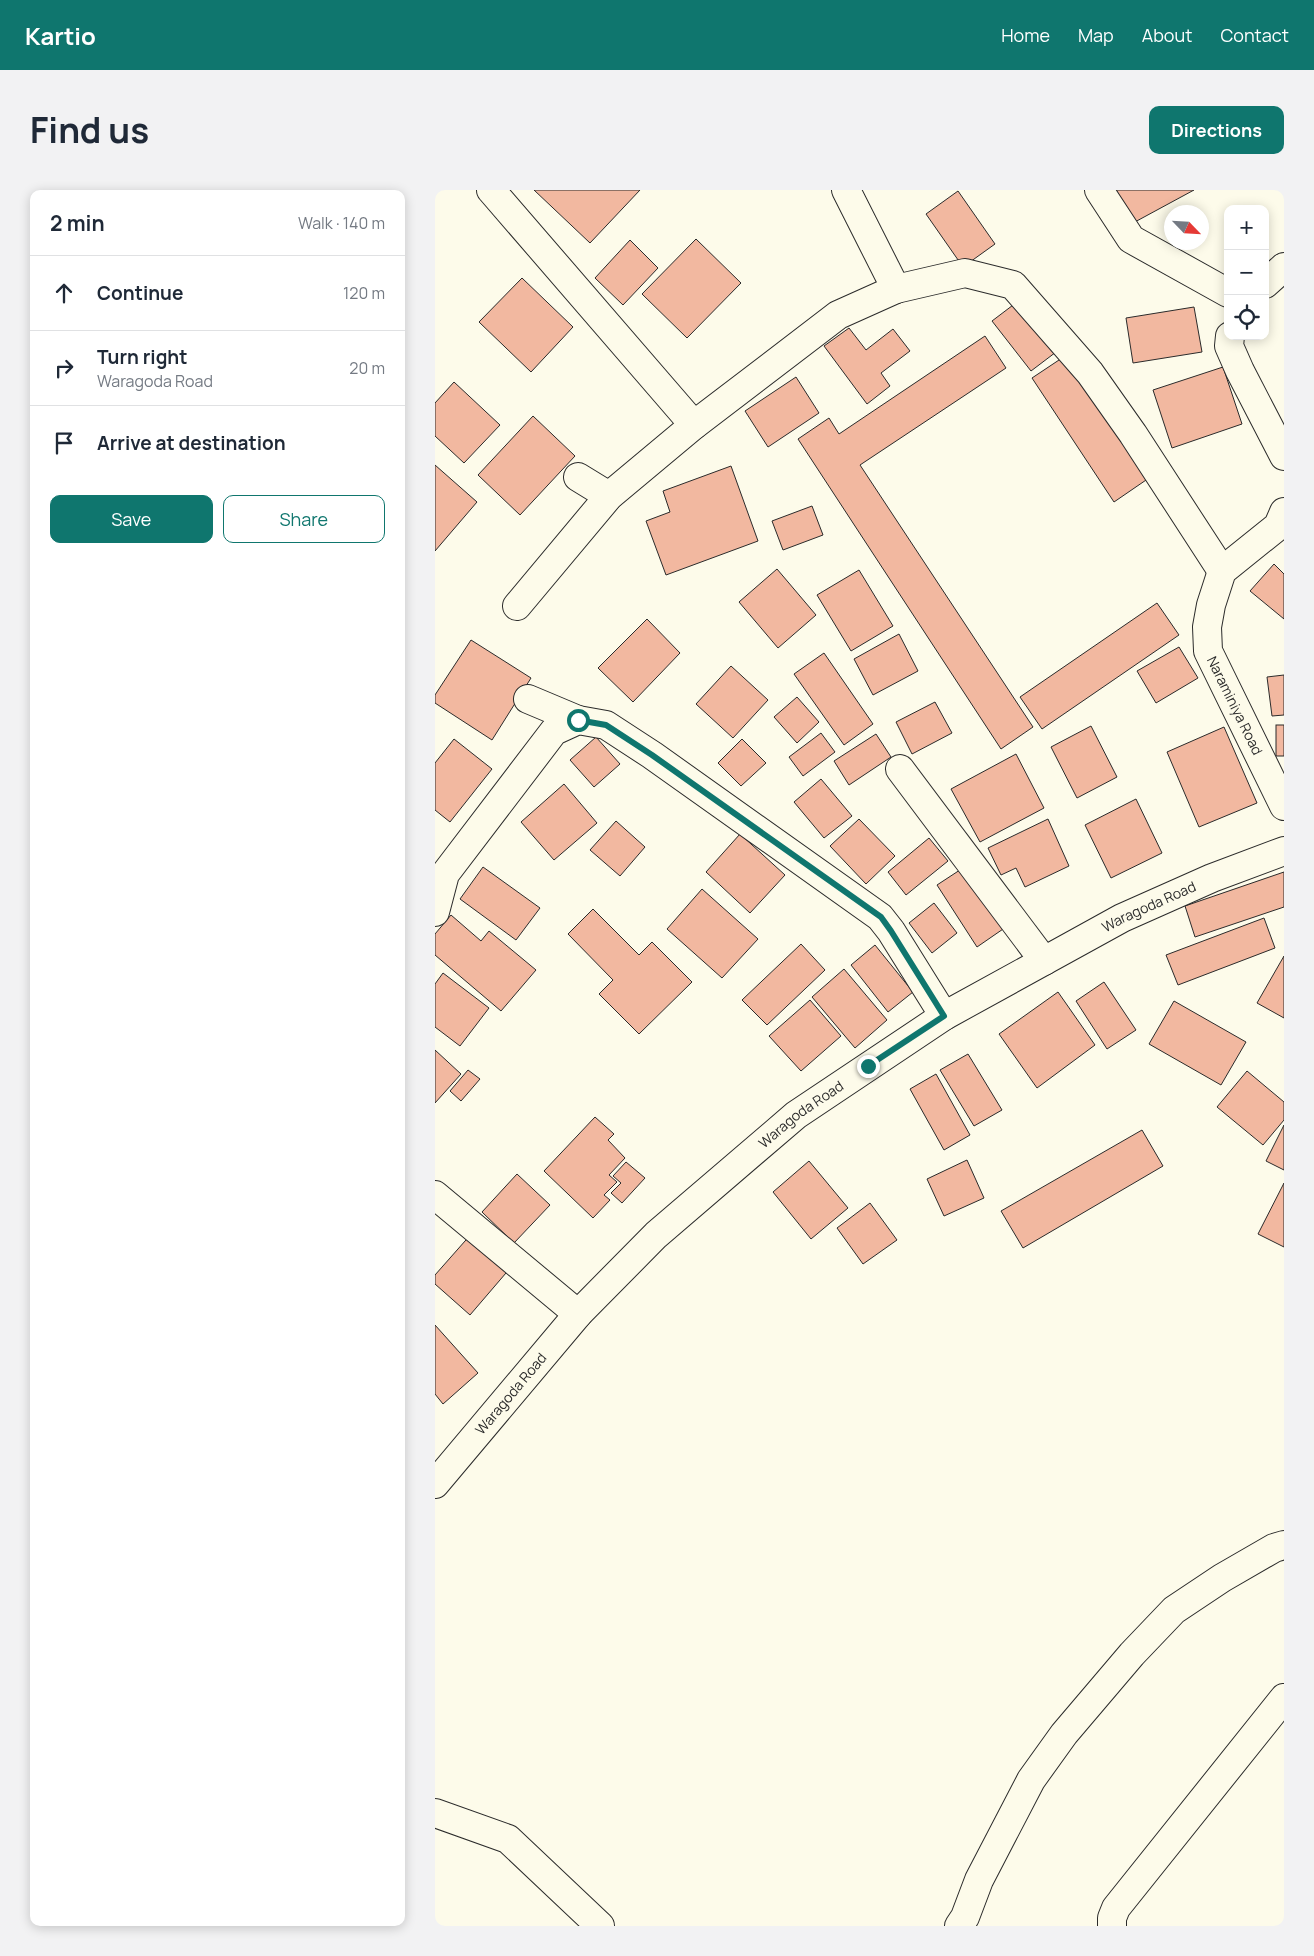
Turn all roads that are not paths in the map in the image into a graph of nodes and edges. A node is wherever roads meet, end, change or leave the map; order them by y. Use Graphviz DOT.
graph roads {
  1 [pos="491,190"];
  2 [pos="846,190"];
  3 [pos="1099,190"];
  4 [pos="1284,267"];
  5 [pos="1269,280"];
  6 [pos="895,289"];
  7 [pos="1224,291"];
  8 [pos="1230,340"];
  9 [pos="694,425"];
  10 [pos="1284,456"];
  11 [pos="578,477"];
  12 [pos="609,496"];
  13 [pos="1284,512"];
  14 [pos="1222,571"];
  15 [pos="517,606"];
  16 [pos="528,699"];
  17 [pos="578,720"];
  18 [pos="900,769"];
  19 [pos="1284,806"];
  20 [pos="1284,851"];
  21 [pos="440,870"];
  22 [pos="435,912"];
  23 [pos="1044,961"];
  24 [pos="944,1016"];
  25 [pos="435,1195"];
  26 [pos="578,1314"];
  27 [pos="435,1484"];
  28 [pos="1284,1545"];
  29 [pos="1284,1698"];
  30 [pos="435,1813"];
  31 [pos="600,1926"];
  32 [pos="959,1926"];
  33 [pos="1112,1926"];
  1 -- 9 [label="street"];
  2 -- 6 [label="street"];
  3 -- 7 [label="street"];
  4 -- 5 [label="street"];
  6 -- 9 [label="street"];
  6 -- 14 [label="street"];
  8 -- 10 [label="street"];
  9 -- 12 [label="street"];
  11 -- 12 [label="street"];
  12 -- 15 [label="street"];
  13 -- 14 [label="street"];
  14 -- 19 [label="street, Naraminiya Road"];
  16 -- 17 [label="street"];
  17 -- 21 [label="street"];
  17 -- 24 [label="street"];
  18 -- 23 [label="street"];
  20 -- 23 [label="street, Waragoda Road"];
  21 -- 22 [label="street"];
  23 -- 24 [label="street, Waragoda Road"];
  24 -- 26 [label="street, Waragoda Road"];
  25 -- 26 [label="street"];
  26 -- 27 [label="street, Waragoda Road"];
  28 -- 32 [label="street"];
  29 -- 33 [label="street"];
  30 -- 31 [label="street"];
}
